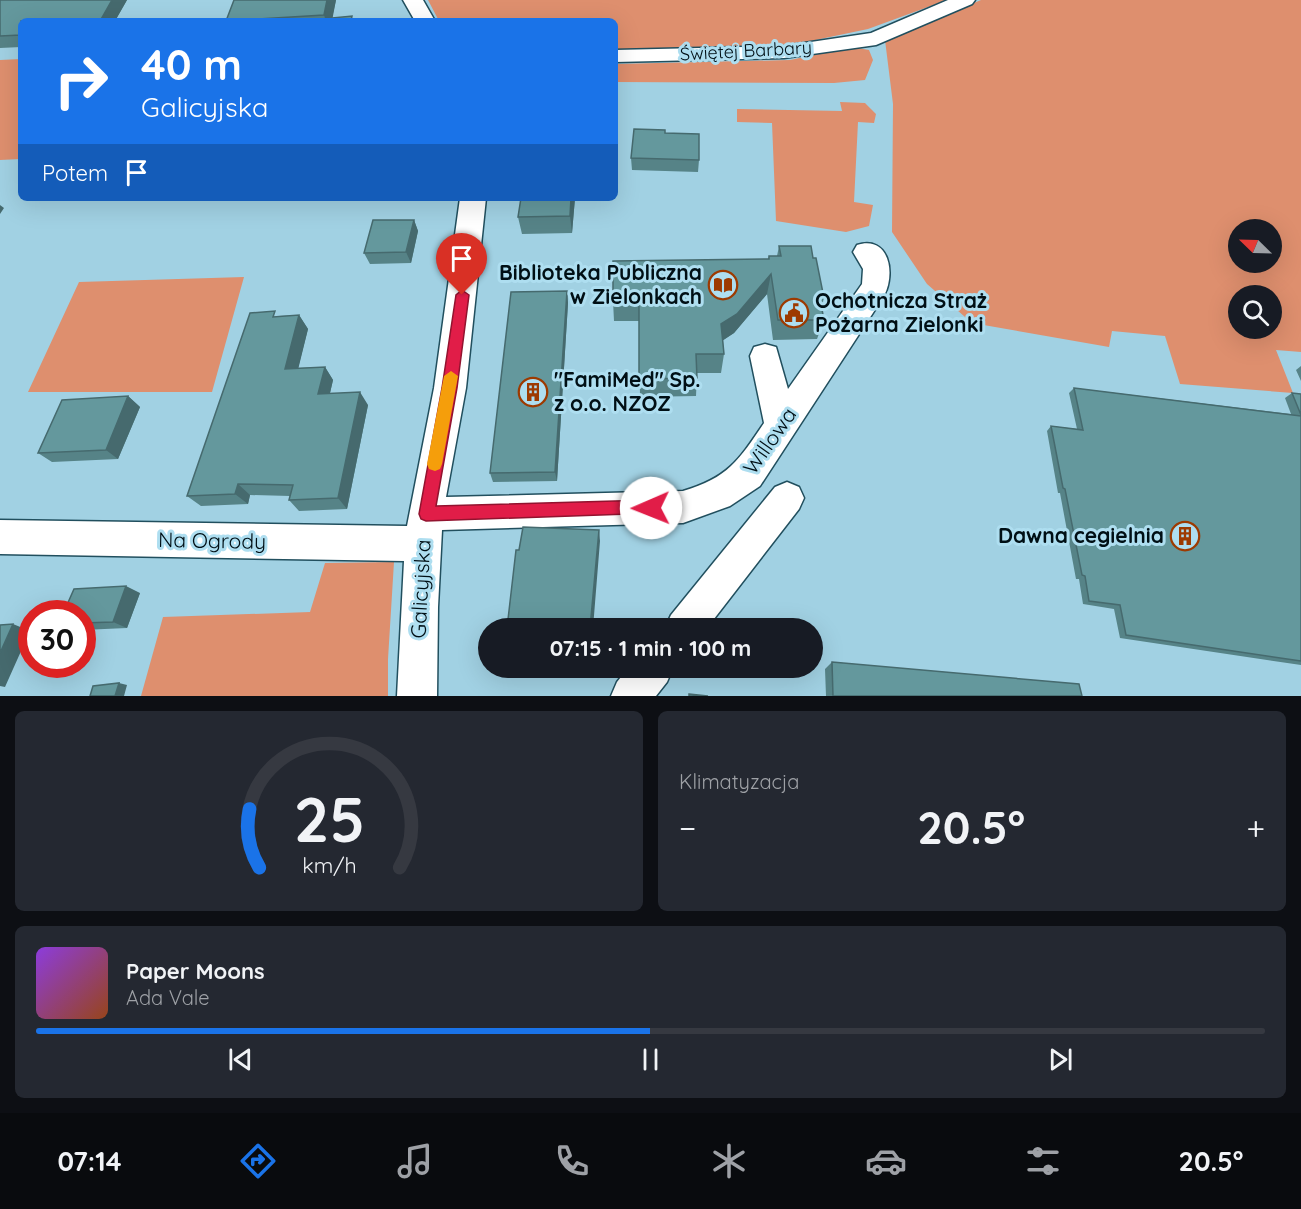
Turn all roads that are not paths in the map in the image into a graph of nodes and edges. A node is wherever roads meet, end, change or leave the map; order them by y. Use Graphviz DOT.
graph roads {
  1 [pos="413,0"];
  2 [pos="965,0"];
  3 [pos="423,18"];
  4 [pos="618,56"];
  5 [pos="473,201"];
  6 [pos="867,252"];
  7 [pos="765,356"];
  8 [pos="781,426"];
  9 [pos="787,498"];
  10 [pos="425,529"];
  11 [pos="0,537"];
  12 [pos="692,618"];
  13 [pos="645,678"];
  14 [pos="417,696"];
  15 [pos="631,696"];
  1 -- 3 [label="street"];
  2 -- 4 [label="street, Świętej Barbary"];
  5 -- 10 [label="street, Galicyjska"];
  6 -- 8 [label="street, Willowa"];
  7 -- 8 [label="street"];
  8 -- 10 [label="street, Willowa"];
  9 -- 12 [label="street"];
  10 -- 11 [label="street, Na Ogrody"];
  10 -- 14 [label="street, Galicyjska"];
  13 -- 15 [label="street"];
}
